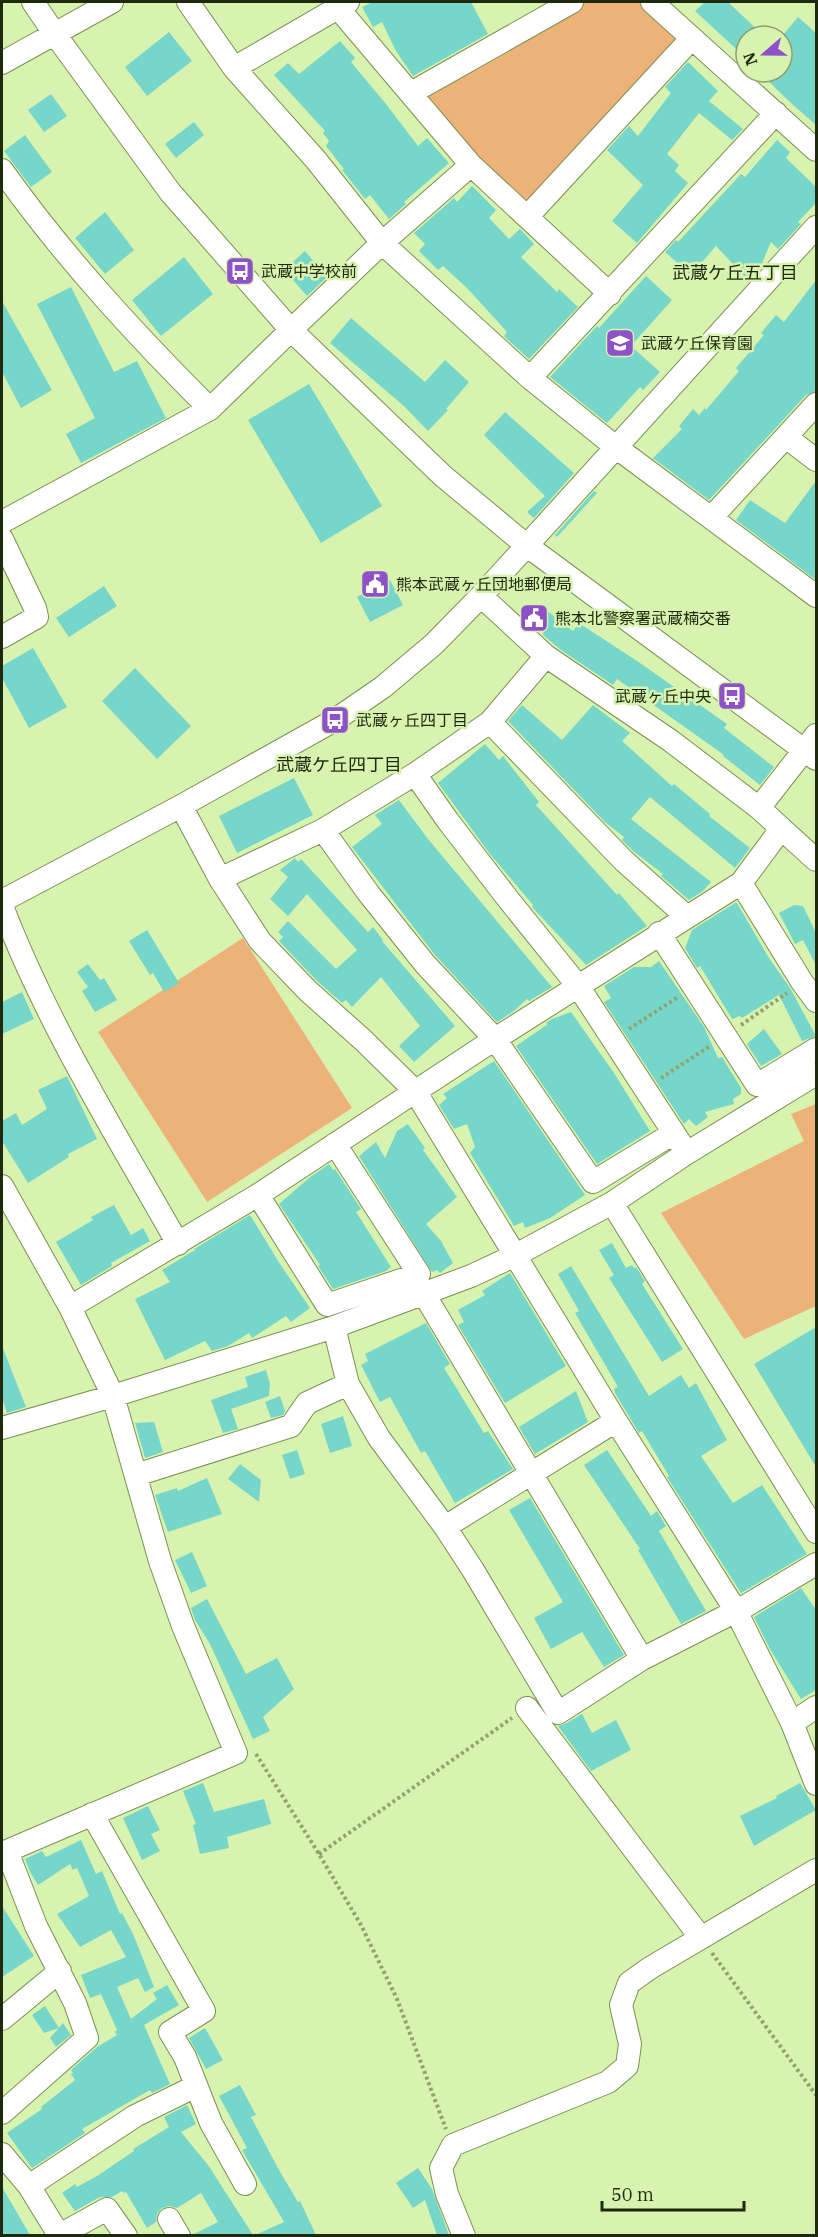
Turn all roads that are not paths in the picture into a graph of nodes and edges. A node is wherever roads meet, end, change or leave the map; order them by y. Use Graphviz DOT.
graph roads {
  1 [pos="33,2"];
  2 [pos="112,2"];
  3 [pos="188,2"];
  4 [pos="572,2"];
  5 [pos="656,3"];
  6 [pos="343,5"];
  7 [pos="54,33"];
  8 [pos="692,38"];
  9 [pos="2,63"];
  10 [pos="234,68"];
  11 [pos="411,93"];
  12 [pos="776,113"];
  13 [pos="816,150"];
  14 [pos="471,165"];
  15 [pos="2,170"];
  16 [pos="527,217"];
  17 [pos="816,227"];
  18 [pos="382,243"];
  19 [pos="610,294"];
  20 [pos="291,330"];
  21 [pos="530,378"];
  22 [pos="816,404"];
  23 [pos="210,409"];
  24 [pos="786,437"];
  25 [pos="617,448"];
  26 [pos="816,460"];
  27 [pos="711,518"];
  28 [pos="2,522"];
  29 [pos="2,539"];
  30 [pos="526,545"];
  31 [pos="481,596"];
  32 [pos="816,596"];
  33 [pos="2,637"];
  34 [pos="546,656"];
  35 [pos="490,722"];
  36 [pos="813,748"];
  37 [pos="415,774"];
  38 [pos="181,806"];
  39 [pos="759,808"];
  40 [pos="781,829"];
  41 [pos="323,830"];
  42 [pos="816,860"];
  43 [pos="220,879"];
  44 [pos="741,883"];
  45 [pos="2,901"];
  46 [pos="2,906"];
  47 [pos="686,916"];
  48 [pos="659,933"];
  49 [pos="578,986"];
  50 [pos="816,1001"];
  51 [pos="495,1039"];
  52 [pos="816,1048"];
  53 [pos="816,1074"];
  54 [pos="415,1091"];
  55 [pos="674,1133"];
  56 [pos="335,1144"];
  57 [pos="687,1153"];
  58 [pos="2,1186"];
  59 [pos="258,1195"];
  60 [pos="612,1203"];
  61 [pos="178,1244"];
  62 [pos="516,1255"];
  63 [pos="424,1294"];
  64 [pos="70,1307"];
  65 [pos="334,1327"];
  66 [pos="348,1384"];
  67 [pos="113,1396"];
  68 [pos="616,1421"];
  69 [pos="2,1428"];
  70 [pos="531,1473"];
  71 [pos="136,1475"];
  72 [pos="445,1527"];
  73 [pos="816,1532"];
  74 [pos="816,1564"];
  75 [pos="736,1611"];
  76 [pos="642,1659"];
  77 [pos="816,1707"];
  78 [pos="527,1708"];
  79 [pos="792,1723"];
  80 [pos="816,1784"];
  81 [pos="92,1814"];
  82 [pos="4,1853"];
  83 [pos="816,1870"];
  84 [pos="701,1938"];
  85 [pos="60,1971"];
  86 [pos="2,2019"];
  87 [pos="196,2086"];
  88 [pos="2,2113"];
  89 [pos="2,2154"];
  90 [pos="245,2184"];
  91 [pos="29,2186"];
  92 [pos="59,2235"];
  93 [pos="126,2235"];
  94 [pos="464,2235"];
  1 -- 7 [label="street"];
  2 -- 7 [label="street"];
  3 -- 10 [label="street"];
  4 -- 11 [label="street"];
  5 -- 8 [label="street"];
  6 -- 10 [label="street"];
  6 -- 11 [label="street"];
  7 -- 9 [label="street"];
  7 -- 20 [label="street"];
  8 -- 12 [label="street"];
  8 -- 16 [label="street"];
  10 -- 18 [label="street"];
  11 -- 14 [label="street"];
  12 -- 13 [label="street"];
  12 -- 19 [label="street"];
  14 -- 16 [label="street"];
  14 -- 18 [label="street"];
  15 -- 23 [label="street"];
  16 -- 19 [label="street"];
  17 -- 25 [label="street"];
  18 -- 20 [label="street"];
  18 -- 21 [label="street"];
  19 -- 21 [label="street"];
  20 -- 23 [label="street"];
  20 -- 30 [label="street"];
  21 -- 25 [label="street"];
  22 -- 24 [label="street"];
  23 -- 28 [label="street"];
  24 -- 26 [label="street"];
  24 -- 27 [label="street"];
  25 -- 27 [label="street"];
  25 -- 30 [label="street"];
  27 -- 32 [label="street"];
  29 -- 33 [label="street"];
  30 -- 31 [label="street"];
  30 -- 36 [label="street"];
  31 -- 34 [label="street"];
  31 -- 38 [label="street"];
  34 -- 35 [label="street"];
  34 -- 39 [label="street"];
  35 -- 37 [label="street"];
  35 -- 47 [label="street"];
  36 -- 39 [label="street"];
  37 -- 41 [label="street"];
  37 -- 49 [label="street"];
  38 -- 43 [label="street"];
  38 -- 45 [label="street"];
  39 -- 40 [label="street"];
  40 -- 42 [label="street"];
  40 -- 44 [label="street"];
  41 -- 43 [label="street"];
  41 -- 51 [label="street"];
  43 -- 54 [label="street"];
  44 -- 47 [label="street"];
  44 -- 50 [label="street"];
  46 -- 61 [label="street"];
  47 -- 48 [label="street"];
  48 -- 49 [label="street"];
  48 -- 52 [label="street"];
  49 -- 51 [label="street"];
  49 -- 55 [label="street"];
  51 -- 54 [label="street"];
  51 -- 55 [label="street"];
  53 -- 57 [label="street"];
  54 -- 56 [label="street"];
  54 -- 62 [label="street"];
  55 -- 57 [label="street"];
  56 -- 59 [label="street"];
  56 -- 59 [label="street"];
  57 -- 60 [label="street"];
  58 -- 64 [label="street"];
  59 -- 61 [label="street"];
  60 -- 62 [label="street"];
  60 -- 73 [label="street"];
  61 -- 64 [label="street"];
  62 -- 63 [label="street"];
  62 -- 68 [label="street"];
  63 -- 65 [label="street"];
  63 -- 70 [label="street"];
  64 -- 67 [label="street"];
  65 -- 66 [label="street"];
  65 -- 67 [label="street"];
  66 -- 71 [label="street"];
  66 -- 72 [label="street"];
  67 -- 69 [label="street"];
  67 -- 71 [label="street"];
  68 -- 70 [label="street"];
  68 -- 75 [label="street"];
  70 -- 72 [label="street"];
  70 -- 76 [label="street"];
  71 -- 81 [label="street"];
  72 -- 76 [label="street"];
  74 -- 75 [label="street"];
  75 -- 76 [label="street"];
  75 -- 79 [label="street"];
  77 -- 79 [label="street"];
  78 -- 84 [label="street"];
  79 -- 80 [label="street"];
  81 -- 82 [label="street"];
  81 -- 87 [label="street"];
  82 -- 85 [label="street"];
  83 -- 84 [label="street"];
  84 -- 94 [label="street"];
  85 -- 86 [label="street"];
  85 -- 88 [label="street"];
  87 -- 90 [label="street"];
  87 -- 91 [label="street"];
  89 -- 91 [label="street"];
  91 -- 92 [label="street"];
  92 -- 93 [label="street"];
}
